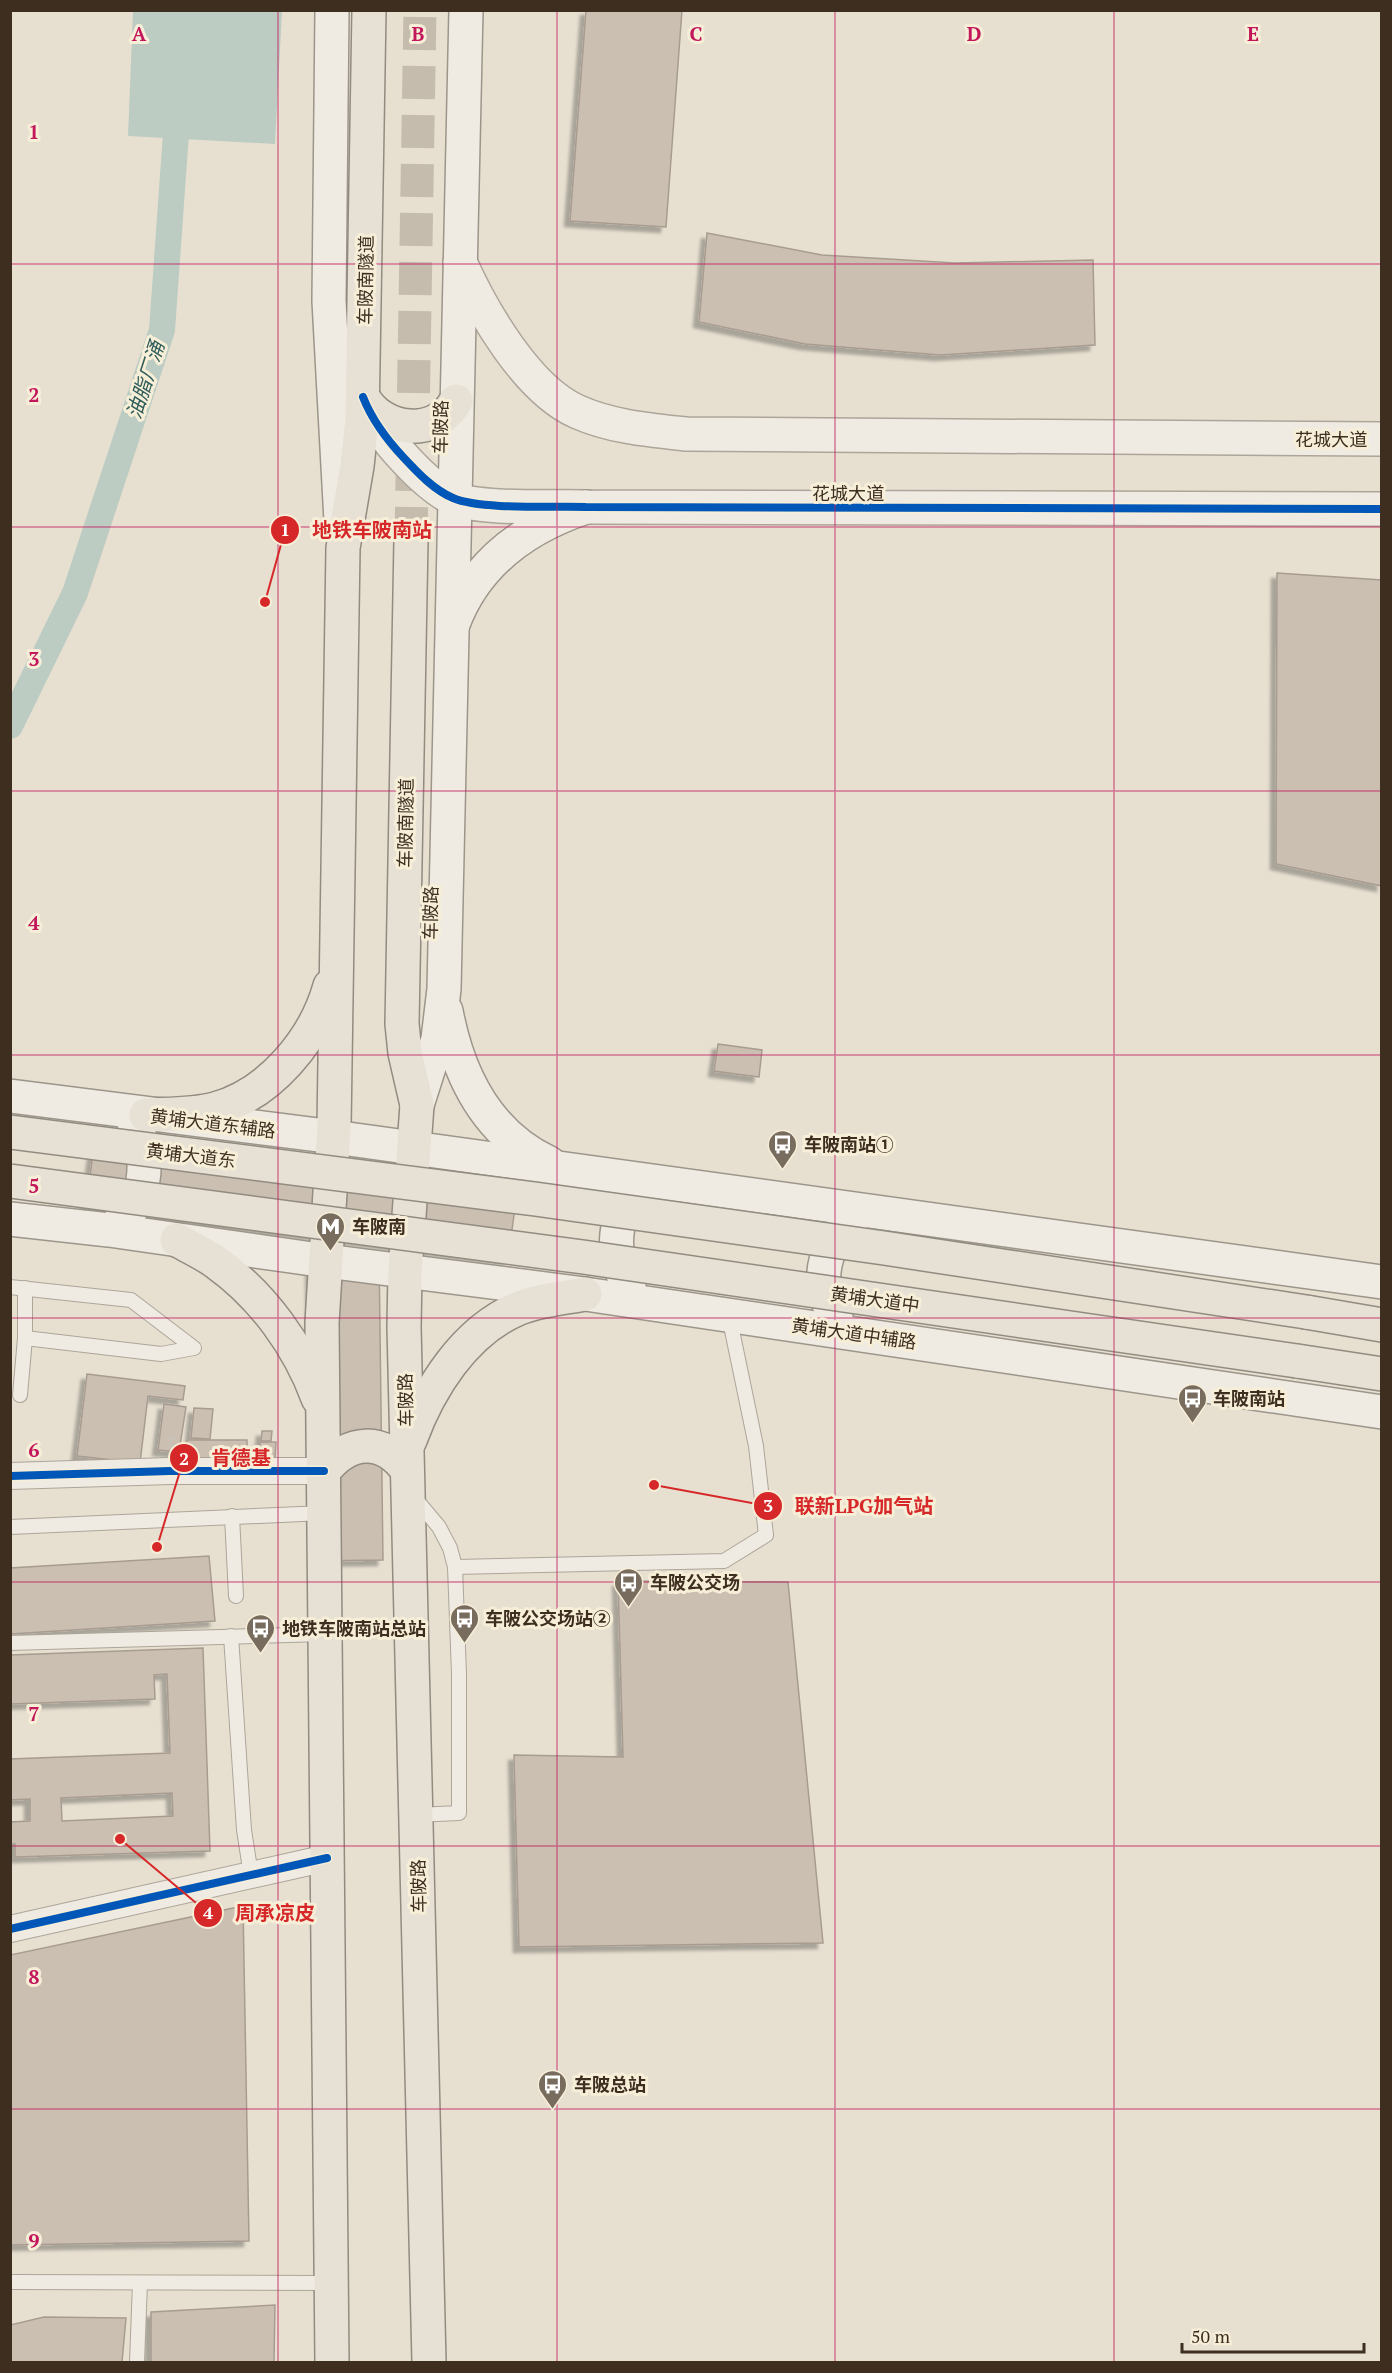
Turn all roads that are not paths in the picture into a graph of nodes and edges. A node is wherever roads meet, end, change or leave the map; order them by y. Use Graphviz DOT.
graph roads {
  1 [pos="332,10"];
  2 [pos="369,10"];
  3 [pos="466,10"];
  4 [pos="460,262"];
  5 [pos="363,397"];
  6 [pos="456,401"];
  7 [pos="1382,439"];
  8 [pos="454,499"];
  9 [pos="586,507"];
  10 [pos="1382,510"];
  11 [pos="411,540"];
  12 [pos="343,548"];
  13 [pos="451,632"];
  14 [pos="337,958"];
  15 [pos="444,988"];
  16 [pos="10,1096"];
  17 [pos="417,1105"];
  18 [pos="132,1113"];
  19 [pos="10,1132"];
  20 [pos="334,1137"];
  21 [pos="415,1149"];
  22 [pos="562,1169"];
  23 [pos="10,1181"];
  24 [pos="657,1182"];
  25 [pos="868,1210"];
  26 [pos="10,1219"];
  27 [pos="109,1230"];
  28 [pos="177,1240"];
  29 [pos="326,1261"];
  30 [pos="405,1271"];
  31 [pos="1382,1282"];
  32 [pos="10,1287"];
  33 [pos="25,1288"];
  34 [pos="585,1294"];
  35 [pos="641,1302"];
  36 [pos="728,1314"];
  37 [pos="1382,1325"];
  38 [pos="849,1332"];
  39 [pos="25,1338"];
  40 [pos="1382,1374"];
  41 [pos="20,1395"];
  42 [pos="323,1411"];
  43 [pos="1382,1412"];
  44 [pos="407,1470"];
  45 [pos="324,1471"];
  46 [pos="10,1476"];
  47 [pos="324,1513"];
  48 [pos="232,1516"];
  49 [pos="10,1527"];
  50 [pos="455,1567"];
  51 [pos="236,1596"];
  52 [pos="325,1634"];
  53 [pos="231,1636"];
  54 [pos="10,1643"];
  55 [pos="416,1815"];
  56 [pos="327,1858"];
  57 [pos="251,1875"];
  58 [pos="10,1929"];
  59 [pos="10,2282"];
  60 [pos="140,2283"];
  61 [pos="331,2283"];
  62 [pos="137,2362"];
  63 [pos="332,2362"];
  64 [pos="429,2362"];
  1 -- 12 [label="main road"];
  2 -- 5 [label="main road, 车陂南隧道"];
  3 -- 4 [label="main road, 车陂路"];
  4 -- 6 [label="main road, 车陂路"];
  4 -- 7 [label="main road, 花城大道"];
  5 -- 6 [label="main road"];
  5 -- 8 [label="main road, 花城大道"];
  5 -- 12 [label="main road, 车陂南隧道"];
  6 -- 8 [label="main road, 车陂路"];
  8 -- 9 [label="main road, 花城大道"];
  8 -- 13 [label="main road, 车陂路"];
  9 -- 10 [label="main road, 花城大道"];
  9 -- 13 [label="main road"];
  11 -- 17 [label="main road, 车陂南隧道"];
  12 -- 14 [label="main road"];
  13 -- 15 [label="main road, 车陂路"];
  14 -- 18 [label="main road"];
  14 -- 20 [label="main road"];
  15 -- 17 [label="main road, 车陂路"];
  15 -- 22 [label="main road"];
  16 -- 18 [label="main road, 黄埔大道东辅路"];
  17 -- 21 [label="main road, 车陂路"];
  18 -- 20 [label="main road, 黄埔大道东辅路"];
  18 -- 27 [label="main road"];
  19 -- 37 [label="main road, 黄埔大道东, bridge"];
  20 -- 21 [label="main road, 黄埔大道东辅路"];
  20 -- 29 [label="main road"];
  21 -- 22 [label="main road"];
  21 -- 30 [label="main road, 车陂路"];
  22 -- 24 [label="main road"];
  23 -- 40 [label="main road, 黄埔大道中, bridge"];
  24 -- 25 [label="main road"];
  24 -- 35 [label="main road"];
  25 -- 31 [label="main road"];
  25 -- 38 [label="main road"];
  26 -- 27 [label="main road"];
  27 -- 28 [label="main road"];
  28 -- 29 [label="main road"];
  28 -- 42 [label="main road"];
  29 -- 30 [label="main road, 黄埔大道中辅路"];
  29 -- 42 [label="main road"];
  30 -- 34 [label="main road, 黄埔大道中辅路"];
  30 -- 44 [label="main road, 车陂路"];
  32 -- 33 [label="lane"];
  33 -- 39 [label="lane"];
  33 -- 39 [label="lane"];
  34 -- 35 [label="main road, 黄埔大道中辅路"];
  34 -- 44 [label="main road"];
  35 -- 36 [label="main road, 黄埔大道中辅路"];
  36 -- 38 [label="main road, 黄埔大道中辅路"];
  36 -- 50 [label="lane"];
  38 -- 43 [label="main road, 黄埔大道中辅路"];
  39 -- 41 [label="lane"];
  42 -- 45 [label="main road"];
  44 -- 45 [label="main road"];
  44 -- 50 [label="lane"];
  44 -- 55 [label="main road, 车陂路"];
  45 -- 46 [label="street"];
  45 -- 47 [label="main road"];
  47 -- 48 [label="lane"];
  47 -- 52 [label="main road"];
  48 -- 49 [label="lane"];
  48 -- 51 [label="lane"];
  50 -- 55 [label="lane"];
  52 -- 53 [label="lane"];
  52 -- 56 [label="main road"];
  53 -- 54 [label="lane"];
  53 -- 57 [label="lane"];
  55 -- 64 [label="main road, 车陂路"];
  56 -- 57 [label="street"];
  56 -- 61 [label="main road"];
  57 -- 58 [label="street"];
  59 -- 60 [label="lane"];
  60 -- 61 [label="lane"];
  60 -- 62 [label="lane"];
  61 -- 63 [label="main road"];
}
